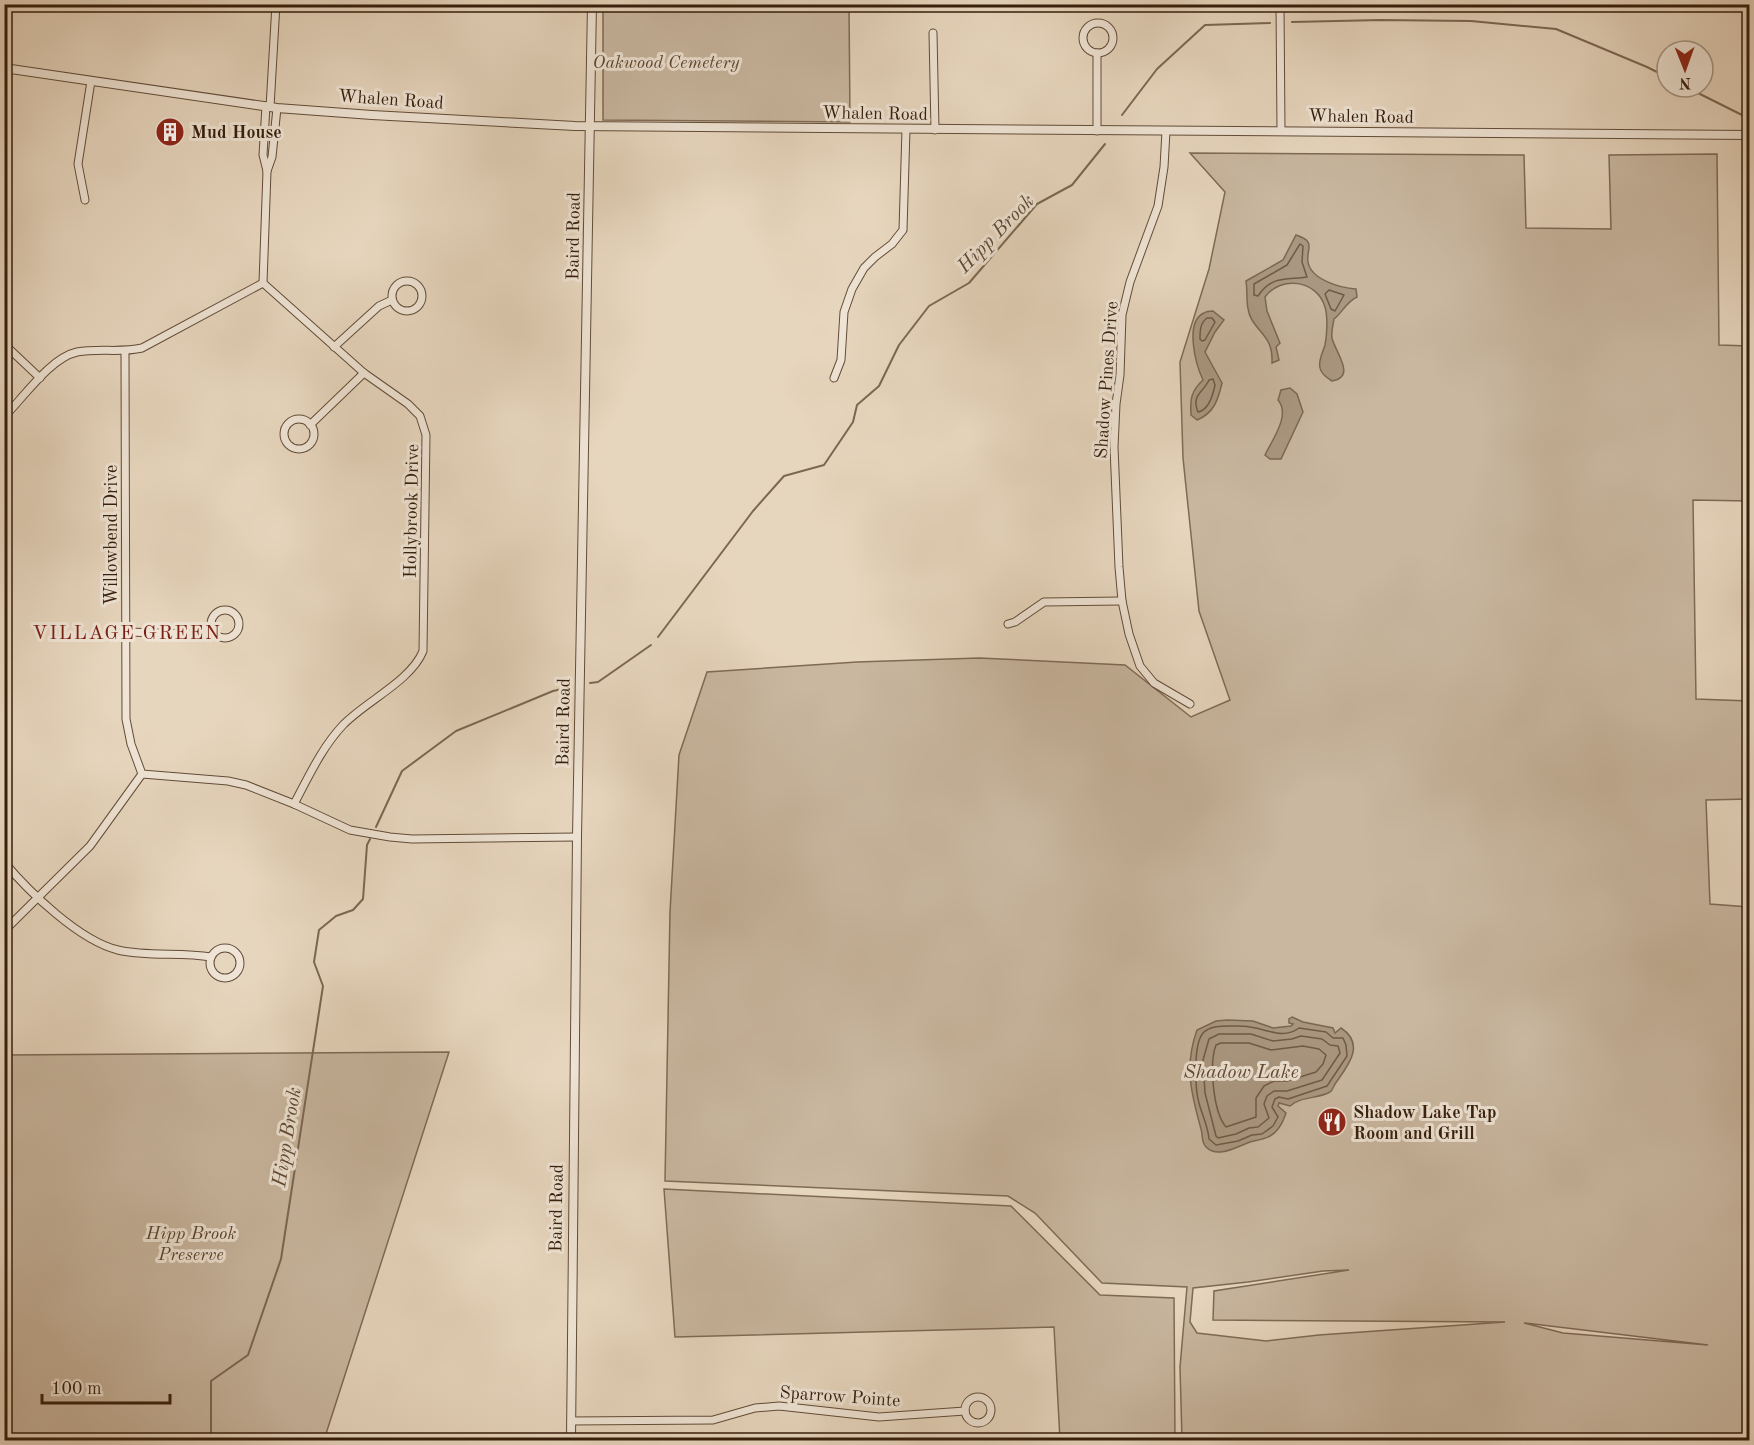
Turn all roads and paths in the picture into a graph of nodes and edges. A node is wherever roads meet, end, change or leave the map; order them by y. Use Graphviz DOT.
graph roads {
  1 [pos="276,4"];
  2 [pos="592,4"];
  3 [pos="1281,4"];
  4 [pos="933,33"];
  5 [pos="1097,53"];
  6 [pos="4,68"];
  7 [pos="91,81"];
  8 [pos="271,107"];
  9 [pos="591,126"];
  10 [pos="906,129"];
  11 [pos="935,130"];
  12 [pos="1097,131"];
  13 [pos="1166,131"];
  14 [pos="1281,131"];
  15 [pos="1749,135"];
  16 [pos="267,171"];
  17 [pos="85,200"];
  18 [pos="262,282"];
  19 [pos="392,300"];
  20 [pos="4,344"];
  21 [pos="334,347"];
  22 [pos="125,352"];
  23 [pos="364,373"];
  24 [pos="40,378"];
  25 [pos="834,378"];
  26 [pos="4,417"];
  27 [pos="310,425"];
  28 [pos="1122,601"];
  29 [pos="1008,624"];
  30 [pos="213,630"];
  31 [pos="127,632"];
  32 [pos="1190,704"];
  33 [pos="142,774"];
  34 [pos="294,804"];
  35 [pos="577,837"];
  36 [pos="4,862"];
  37 [pos="39,898"];
  38 [pos="4,931"];
  39 [pos="211,957"];
  40 [pos="965,1411"];
  41 [pos="571,1421"];
  42 [pos="571,1440"];
  1 -- 8 [label="street"];
  2 -- 9 [label="street, Baird Road"];
  3 -- 14 [label="street"];
  4 -- 11 [label="street"];
  5 -- 5 [label="street"];
  5 -- 12 [label="street"];
  6 -- 7 [label="street, Whalen Road"];
  7 -- 8 [label="street, Whalen Road"];
  7 -- 17 [label="street"];
  8 -- 9 [label="street, Whalen Road"];
  8 -- 16 [label="street"];
  8 -- 16 [label="street"];
  9 -- 10 [label="street, Whalen Road"];
  9 -- 35 [label="street, Baird Road"];
  10 -- 11 [label="street, Whalen Road"];
  10 -- 25 [label="street"];
  11 -- 12 [label="street, Whalen Road"];
  12 -- 13 [label="street, Whalen Road"];
  13 -- 14 [label="street, Whalen Road"];
  13 -- 28 [label="street, Shadow Pines Drive"];
  14 -- 15 [label="street, Whalen Road"];
  16 -- 18 [label="street"];
  18 -- 21 [label="street, Hollybrook Drive"];
  18 -- 22 [label="street"];
  19 -- 19 [label="street"];
  19 -- 21 [label="street"];
  20 -- 24 [label="street"];
  21 -- 23 [label="street, Hollybrook Drive"];
  22 -- 24 [label="street"];
  22 -- 31 [label="street, Willowbend Drive"];
  23 -- 27 [label="street"];
  23 -- 34 [label="street, Hollybrook Drive"];
  24 -- 26 [label="street"];
  27 -- 27 [label="street"];
  28 -- 29 [label="street"];
  28 -- 32 [label="street, Shadow Pines Drive"];
  30 -- 30 [label="street"];
  30 -- 31 [label="street"];
  31 -- 33 [label="street, Willowbend Drive"];
  33 -- 34 [label="street"];
  33 -- 37 [label="street"];
  34 -- 35 [label="street"];
  35 -- 41 [label="street, Baird Road"];
  36 -- 37 [label="street"];
  37 -- 38 [label="street"];
  37 -- 39 [label="street"];
  39 -- 39 [label="street"];
  40 -- 41 [label="street, Sparrow Pointe"];
  41 -- 42 [label="street, Baird Road"];
}
